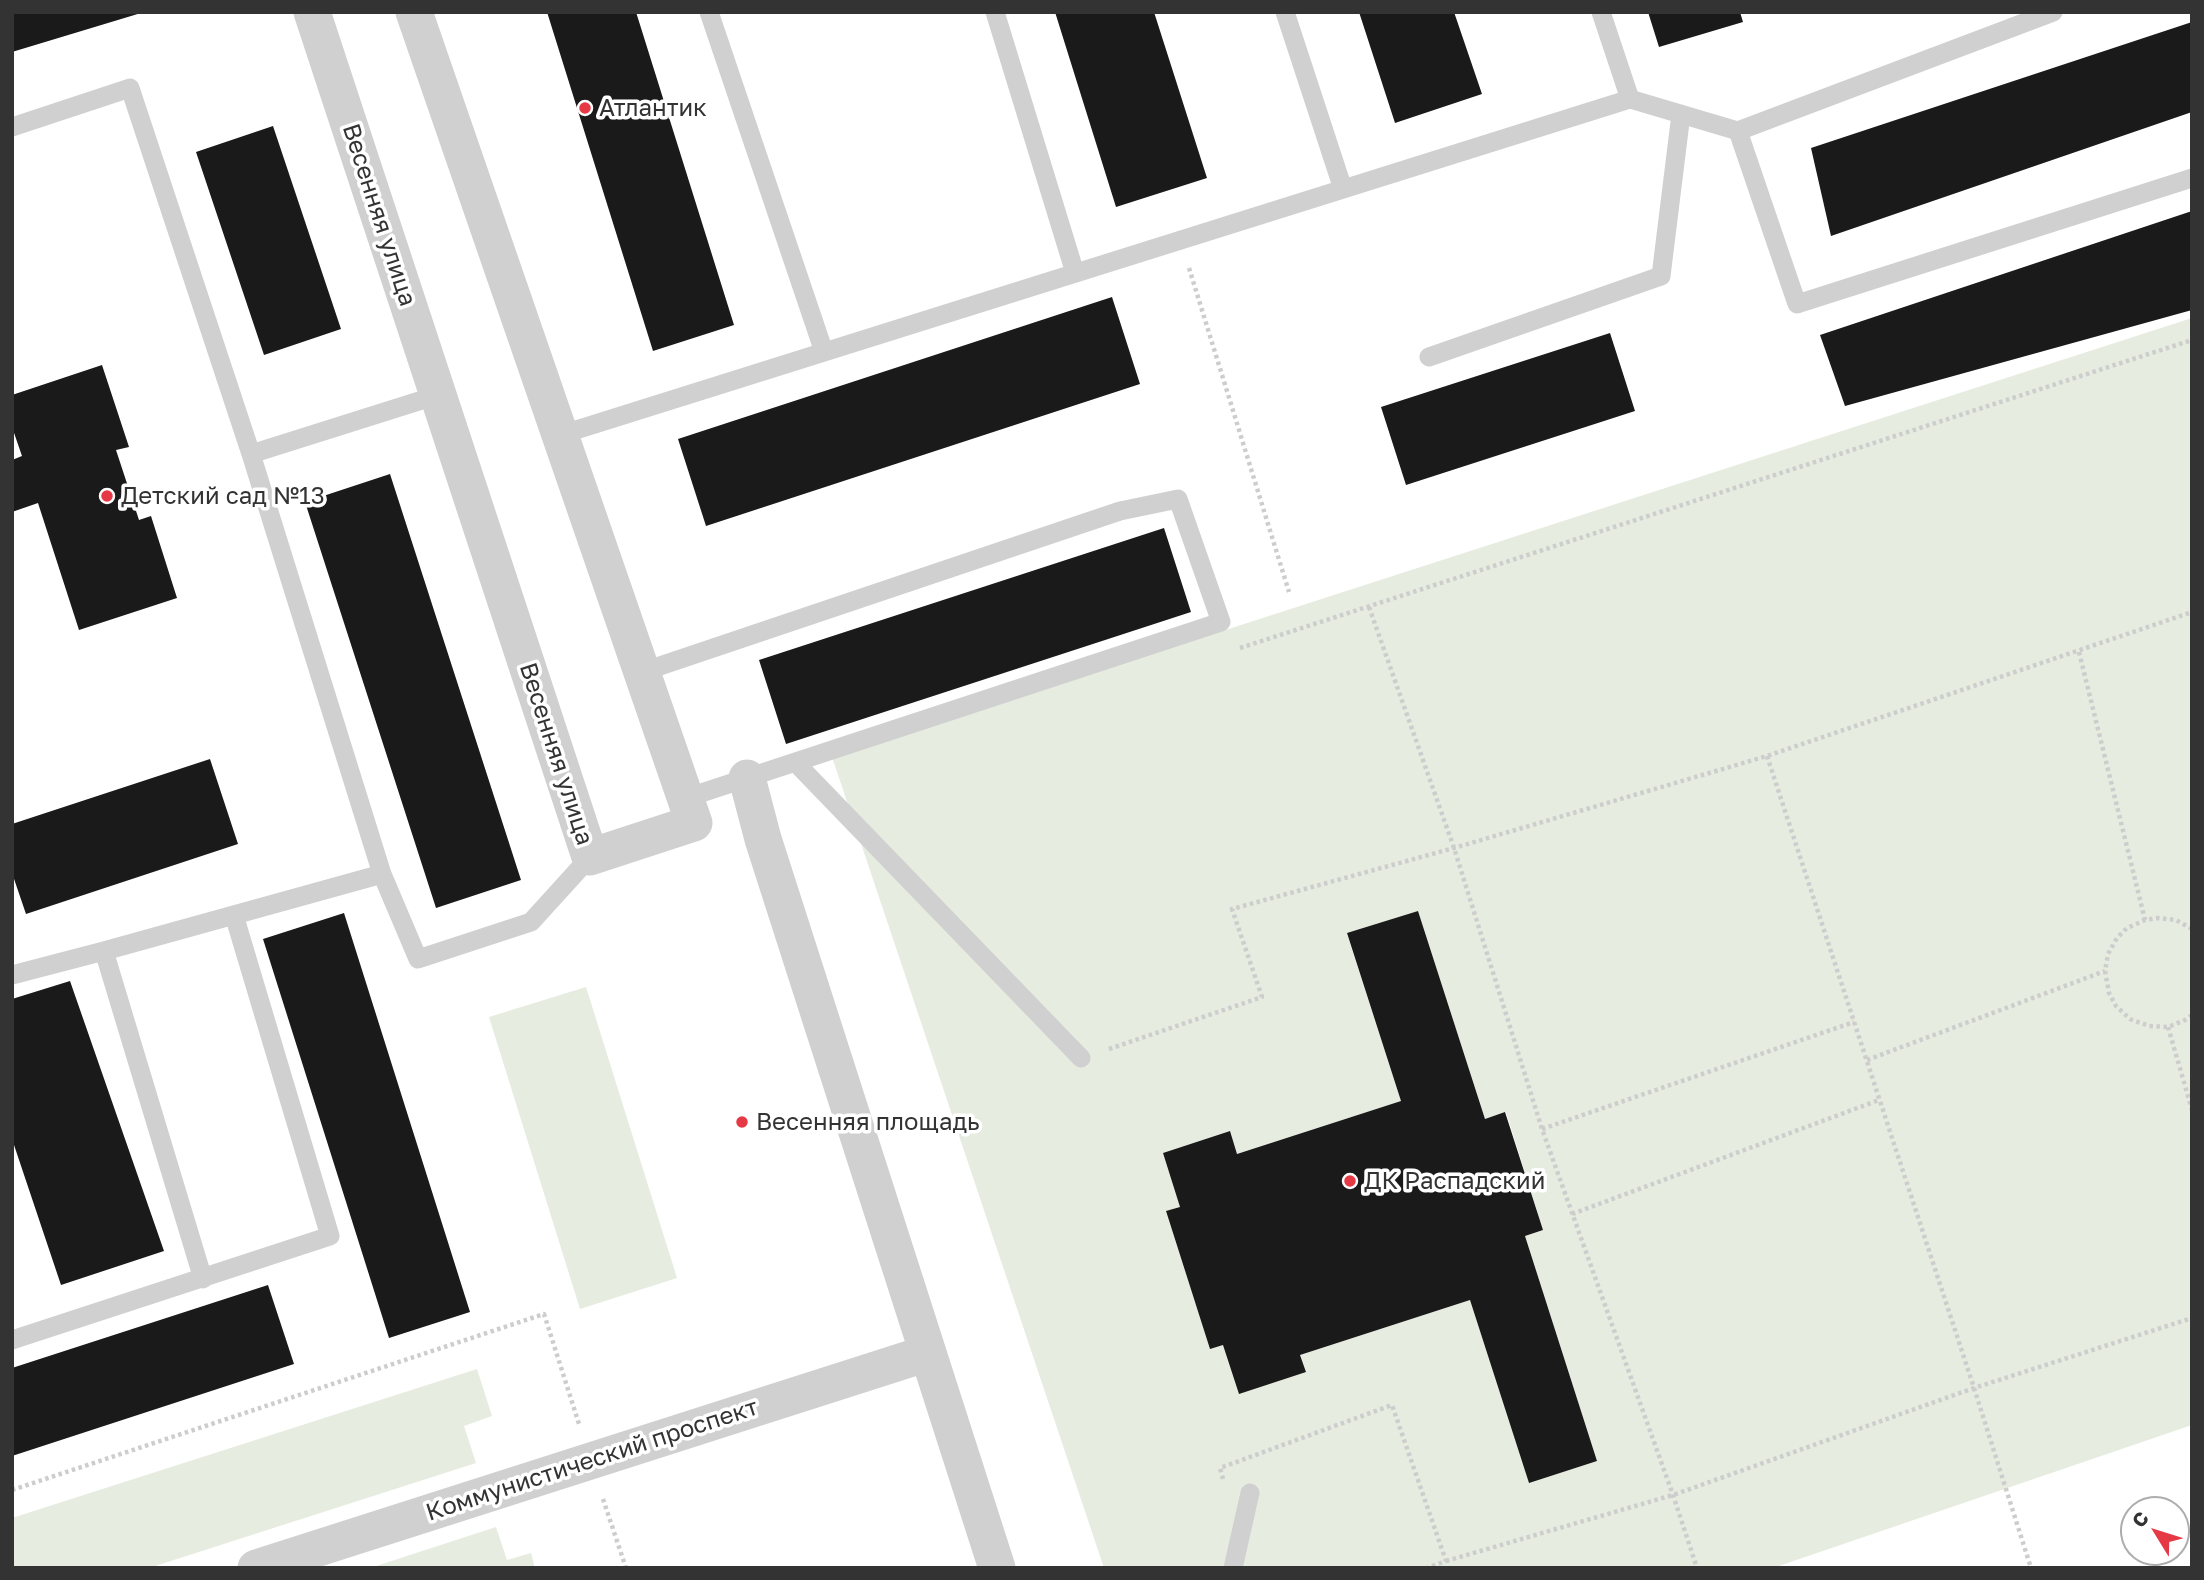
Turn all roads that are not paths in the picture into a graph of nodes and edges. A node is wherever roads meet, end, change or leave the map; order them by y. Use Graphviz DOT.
graph roads {
  1 [pos="312,12"];
  2 [pos="414,12"];
  3 [pos="709,12"];
  4 [pos="995,12"];
  5 [pos="1285,12"];
  6 [pos="1601,12"];
  7 [pos="2053,12"];
  8 [pos="1630,99"];
  9 [pos="1681,114"];
  10 [pos="12,127"];
  11 [pos="1738,131"];
  12 [pos="2192,177"];
  13 [pos="1343,190"];
  14 [pos="1075,273"];
  15 [pos="824,352"];
  16 [pos="1429,357"];
  17 [pos="438,395"];
  18 [pos="560,435"];
  19 [pos="251,454"];
  20 [pos="642,672"];
  21 [pos="795,762"];
  22 [pos="747,778"];
  23 [pos="686,798"];
  24 [pos="590,857"];
  25 [pos="382,874"];
  26 [pos="234,915"];
  27 [pos="104,951"];
  28 [pos="12,975"];
  29 [pos="1081,1058"];
  30 [pos="203,1279"];
  31 [pos="12,1340"];
  32 [pos="928,1353"];
  33 [pos="1250,1493"];
  34 [pos="256,1568"];
  35 [pos="997,1568"];
  36 [pos="1233,1568"];
  1 -- 17 [label="street, Весенняя улица"];
  2 -- 18 [label="street, Весенняя улица"];
  3 -- 15 [label="lane"];
  4 -- 14 [label="lane"];
  5 -- 13 [label="lane"];
  6 -- 8 [label="lane"];
  7 -- 11 [label="lane"];
  8 -- 9 [label="lane"];
  8 -- 13 [label="lane"];
  9 -- 11 [label="lane"];
  9 -- 16 [label="lane"];
  10 -- 19 [label="lane"];
  11 -- 12 [label="lane"];
  13 -- 14 [label="lane"];
  14 -- 15 [label="lane"];
  15 -- 18 [label="lane"];
  17 -- 19 [label="lane"];
  17 -- 24 [label="street, Весенняя улица"];
  18 -- 20 [label="street, Весенняя улица"];
  19 -- 25 [label="lane"];
  20 -- 21 [label="lane"];
  20 -- 23 [label="street, Весенняя улица"];
  21 -- 22 [label="lane"];
  21 -- 29 [label="lane"];
  22 -- 23 [label="lane"];
  22 -- 32 [label="street"];
  23 -- 24 [label="street, Весенняя улица"];
  24 -- 25 [label="lane"];
  25 -- 26 [label="lane"];
  26 -- 27 [label="lane"];
  26 -- 30 [label="lane"];
  27 -- 28 [label="lane"];
  27 -- 30 [label="lane"];
  30 -- 31 [label="lane"];
  32 -- 34 [label="street, Коммунистический проспект"];
  32 -- 35 [label="street"];
  33 -- 36 [label="lane"];
}
